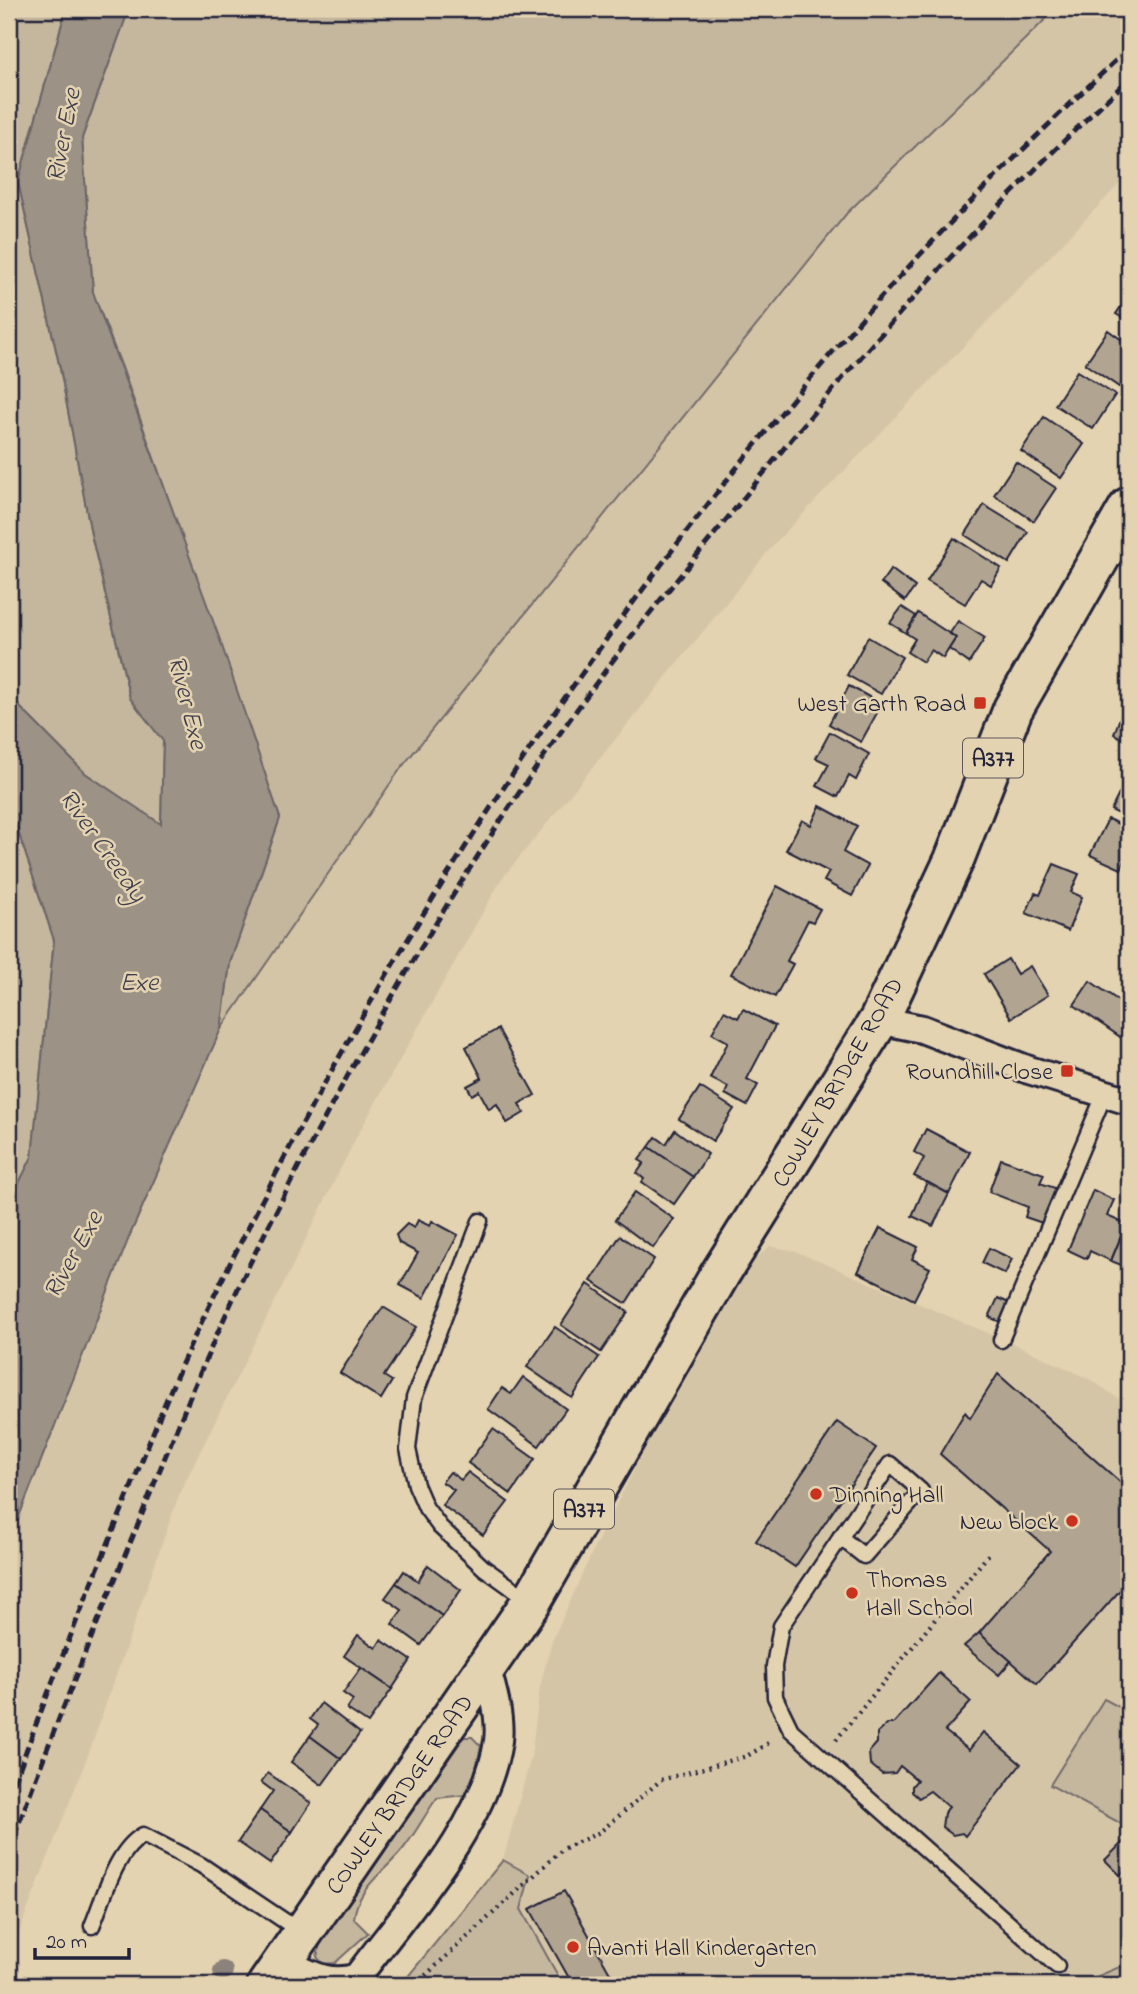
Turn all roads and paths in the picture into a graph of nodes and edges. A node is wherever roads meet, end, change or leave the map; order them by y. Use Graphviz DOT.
graph roads {
  1 [pos="1129,507"];
  2 [pos="879,1020"];
  3 [pos="1123,1097"];
  4 [pos="480,1220"];
  5 [pos="1000,1340"];
  6 [pos="839,1537"];
  7 [pos="989,1554"];
  8 [pos="531,1602"];
  9 [pos="486,1668"];
  10 [pos="791,1730"];
  11 [pos="823,1756"];
  12 [pos="92,1926"];
  13 [pos="284,1960"];
  14 [pos="1057,1966"];
  15 [pos="415,1985"];
  1 -- 2 [label="highway, COWLEY BRIDGE ROAD / A377"];
  2 -- 3 [label="street"];
  2 -- 8 [label="highway, COWLEY BRIDGE ROAD / A377"];
  3 -- 5 [label="lane"];
  4 -- 8 [label="lane"];
  6 -- 6 [label="lane"];
  6 -- 10 [label="lane"];
  7 -- 11 [label="path"];
  8 -- 9 [label="highway, COWLEY BRIDGE ROAD / A377"];
  9 -- 13 [label="highway, COWLEY BRIDGE ROAD / A377"];
  9 -- 13 [label="street"];
  10 -- 11 [label="lane"];
  10 -- 15 [label="path"];
  11 -- 14 [label="lane"];
  12 -- 13 [label="lane"];
}
